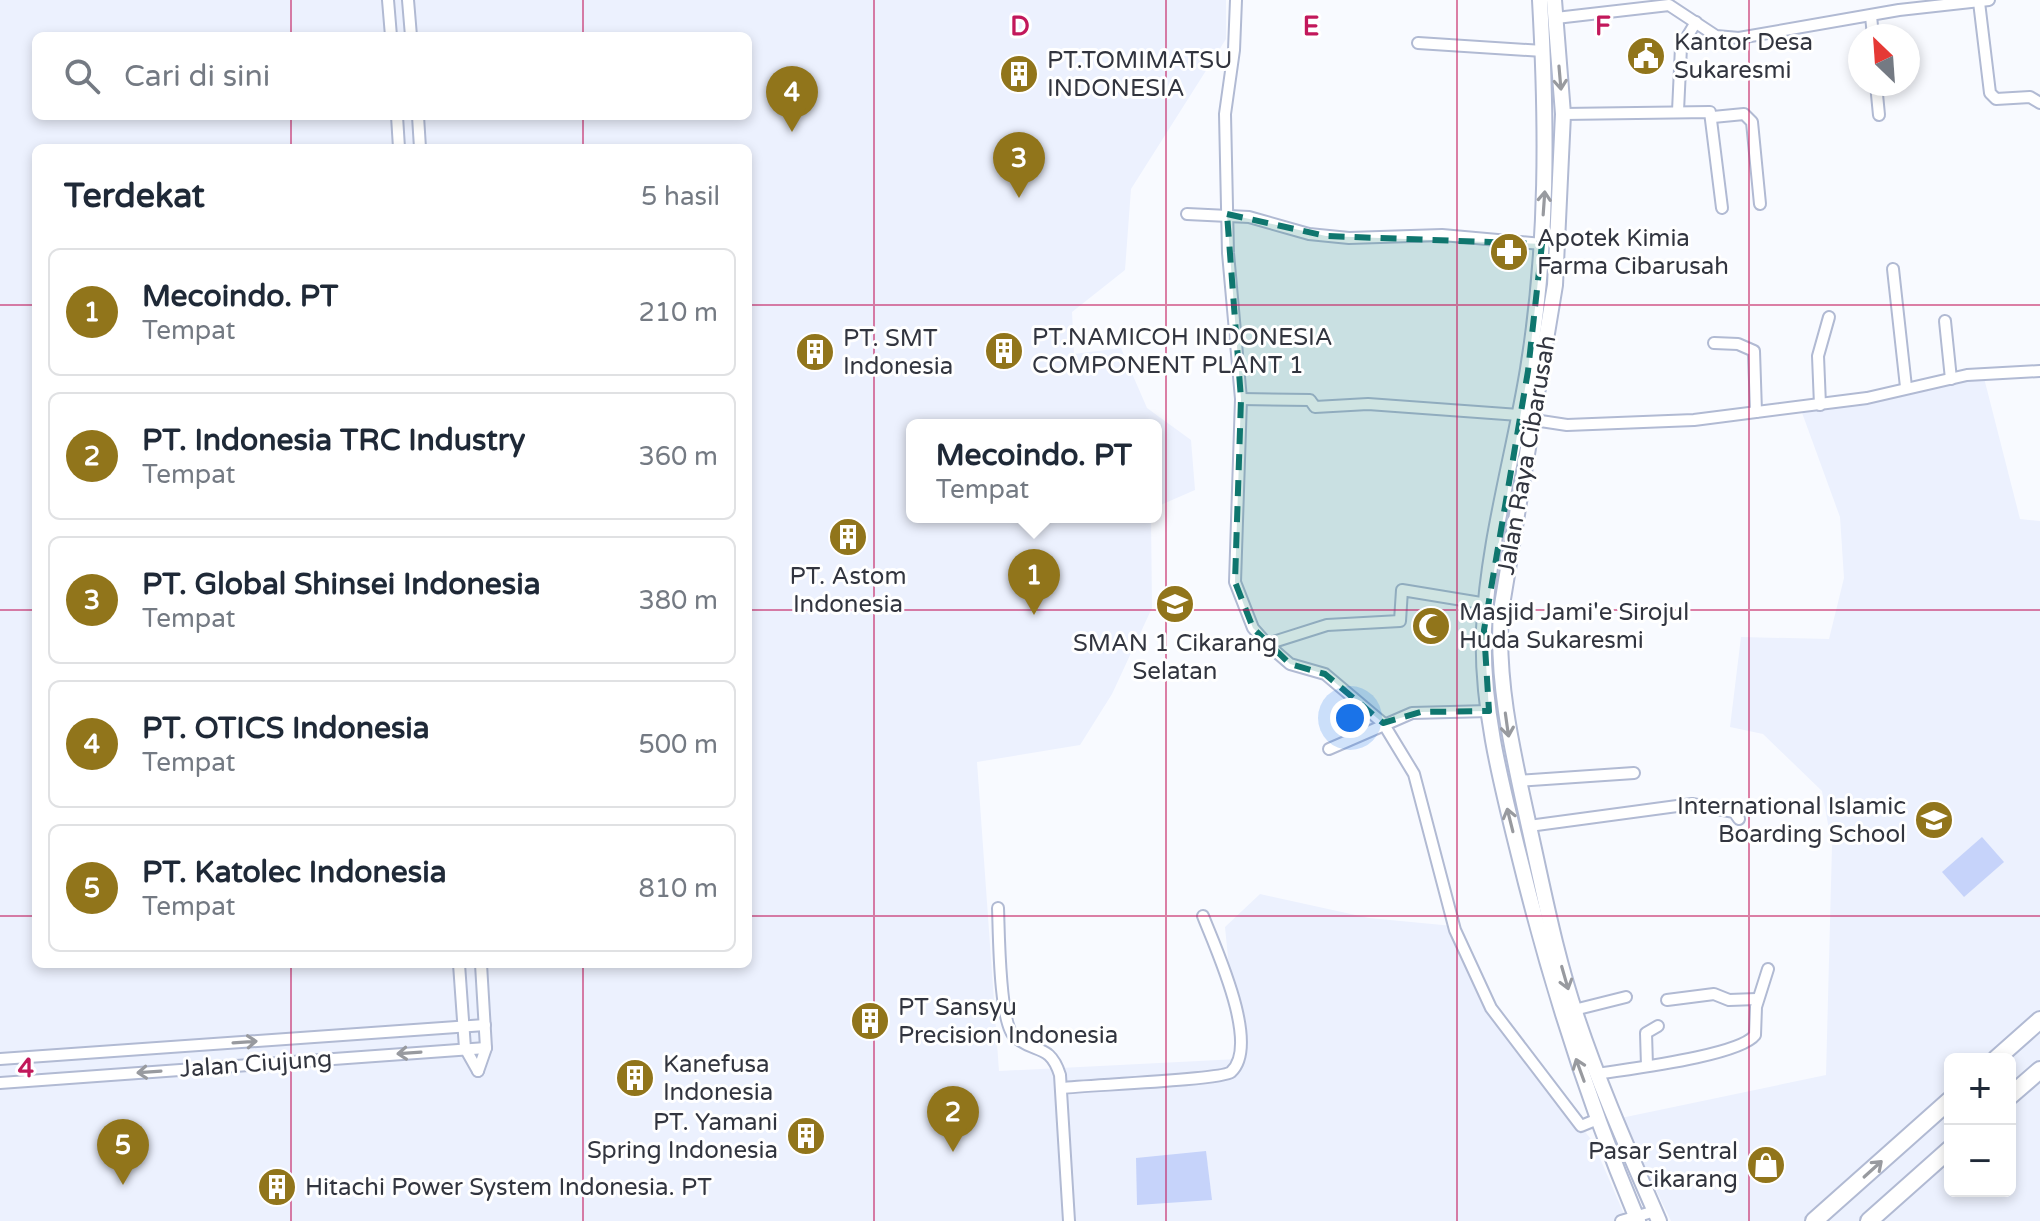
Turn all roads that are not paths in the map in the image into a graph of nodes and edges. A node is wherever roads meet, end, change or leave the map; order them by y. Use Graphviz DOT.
graph roads {
  1 [pos="388,0"];
  2 [pos="408,0"];
  3 [pos="1236,0"];
  4 [pos="1540,0"];
  5 [pos="1554,0"];
  6 [pos="1984,1"];
  7 [pos="1871,16"];
  8 [pos="1556,18"];
  9 [pos="1696,22"];
  10 [pos="1872,24"];
  11 [pos="391,32"];
  12 [pos="411,32"];
  13 [pos="1418,43"];
  14 [pos="1548,49"];
  15 [pos="1877,96"];
  16 [pos="2040,103"];
  17 [pos="1678,111"];
  18 [pos="1563,114"];
  19 [pos="1879,115"];
  20 [pos="1713,117"];
  21 [pos="397,120"];
  22 [pos="418,120"];
  23 [pos="399,144"];
  24 [pos="420,144"];
  25 [pos="1760,204"];
  26 [pos="1722,208"];
  27 [pos="1187,214"];
  28 [pos="1227,214"];
  29 [pos="1542,244"];
  30 [pos="1893,269"];
  31 [pos="1829,317"];
  32 [pos="1945,321"];
  33 [pos="1714,343"];
  34 [pos="2040,371"];
  35 [pos="1951,379"];
  36 [pos="1906,387"];
  37 [pos="1241,399"];
  38 [pos="1820,405"];
  39 [pos="1756,412"];
  40 [pos="1526,417"];
  41 [pos="1487,604"];
  42 [pos="1492,626"];
  43 [pos="1267,644"];
  44 [pos="1504,692"];
  45 [pos="1487,695"];
  46 [pos="1489,711"];
  47 [pos="1383,723"];
  48 [pos="1329,749"];
  49 [pos="1634,773"];
  50 [pos="1518,781"];
  51 [pos="1739,819"];
  52 [pos="1529,826"];
  53 [pos="998,908"];
  54 [pos="1203,916"];
  55 [pos="459,968"];
  56 [pos="481,968"];
  57 [pos="1768,969"];
  58 [pos="1626,997"];
  59 [pos="1757,999"];
  60 [pos="1667,1000"];
  61 [pos="1574,1010"];
  62 [pos="2040,1020"];
  63 [pos="485,1025"];
  64 [pos="462,1026"];
  65 [pos="1658,1026"];
  66 [pos="465,1048"];
  67 [pos="486,1048"];
  68 [pos="2003,1053"];
  69 [pos="0,1059"];
  70 [pos="1647,1066"];
  71 [pos="2040,1070"];
  72 [pos="1597,1074"];
  73 [pos="0,1083"];
  74 [pos="1062,1088"];
  75 [pos="2016,1091"];
  76 [pos="1944,1105"];
  77 [pos="1598,1119"];
  78 [pos="1944,1154"];
  79 [pos="1657,1216"];
  80 [pos="1631,1219"];
  81 [pos="1069,1221"];
  82 [pos="1814,1221"];
  83 [pos="1869,1221"];
  1 -- 11 [label="street"];
  2 -- 12 [label="street"];
  3 -- 28 [label="street"];
  4 -- 14 [label="street, Jalan Raya Cibarusah"];
  5 -- 8 [label="street, Jalan Raya Cibarusah"];
  6 -- 7 [label="street"];
  6 -- 16 [label="street"];
  7 -- 9 [label="street"];
  7 -- 10 [label="street"];
  8 -- 9 [label="street"];
  8 -- 14 [label="street, Jalan Raya Cibarusah"];
  9 -- 17 [label="street"];
  13 -- 14 [label="street"];
  14 -- 18 [label="street, Jalan Raya Cibarusah, one-way"];
  29 -- 14 [label="street, Jalan Raya Cibarusah, one-way"];
  15 -- 19 [label="street"];
  17 -- 18 [label="street"];
  17 -- 20 [label="street"];
  18 -- 40 [label="street, Jalan Raya Cibarusah"];
  20 -- 25 [label="street"];
  20 -- 26 [label="street"];
  21 -- 23 [label="street"];
  22 -- 24 [label="street"];
  27 -- 28 [label="street"];
  28 -- 29 [label="street"];
  28 -- 37 [label="street"];
  29 -- 40 [label="street, Jalan Raya Cibarusah"];
  30 -- 36 [label="street"];
  31 -- 38 [label="street"];
  32 -- 35 [label="street"];
  33 -- 39 [label="street"];
  34 -- 35 [label="street"];
  35 -- 36 [label="street"];
  36 -- 38 [label="street"];
  37 -- 40 [label="street"];
  37 -- 43 [label="street"];
  38 -- 39 [label="street"];
  39 -- 40 [label="street"];
  40 -- 41 [label="street, Jalan Raya Cibarusah"];
  40 -- 42 [label="street, Jalan Raya Cibarusah"];
  41 -- 42 [label="street, Jalan Raya Cibarusah"];
  41 -- 43 [label="street"];
  42 -- 44 [label="street, Jalan Raya Cibarusah"];
  42 -- 45 [label="street, Jalan Raya Cibarusah"];
  43 -- 47 [label="street"];
  44 -- 45 [label="street"];
  44 -- 50 [label="street, Jalan Raya Cibarusah, one-way"];
  45 -- 46 [label="street, Jalan Raya Cibarusah"];
  46 -- 47 [label="street"];
  77 -- 46 [label="street, Jalan Raya Cibarusah, one-way"];
  47 -- 48 [label="street"];
  47 -- 77 [label="street"];
  49 -- 50 [label="street"];
  50 -- 52 [label="street, Jalan Raya Cibarusah"];
  51 -- 52 [label="street"];
  52 -- 61 [label="street, Jalan Raya Cibarusah, one-way"];
  53 -- 74 [label="street"];
  54 -- 74 [label="street"];
  55 -- 64 [label="street"];
  56 -- 63 [label="street"];
  57 -- 59 [label="street"];
  58 -- 61 [label="street"];
  59 -- 60 [label="street"];
  59 -- 70 [label="street"];
  61 -- 72 [label="street, Jalan Raya Cibarusah"];
  62 -- 68 [label="main road"];
  63 -- 64 [label="street"];
  63 -- 67 [label="street"];
  64 -- 66 [label="street"];
  69 -- 64 [label="street, one-way"];
  65 -- 70 [label="street"];
  66 -- 67 [label="street, Jalan Ciujung"];
  66 -- 67 [label="street"];
  66 -- 73 [label="street, Jalan Ciujung, one-way"];
  70 -- 72 [label="street"];
  71 -- 75 [label="main road"];
  72 -- 79 [label="street, Jalan Raya Cibarusah"];
  74 -- 81 [label="street"];
  82 -- 76 [label="main road, one-way"];
  77 -- 80 [label="street, Jalan Raya Cibarusah"];
  78 -- 83 [label="main road"];
  79 -- 80 [label="street"];
}
